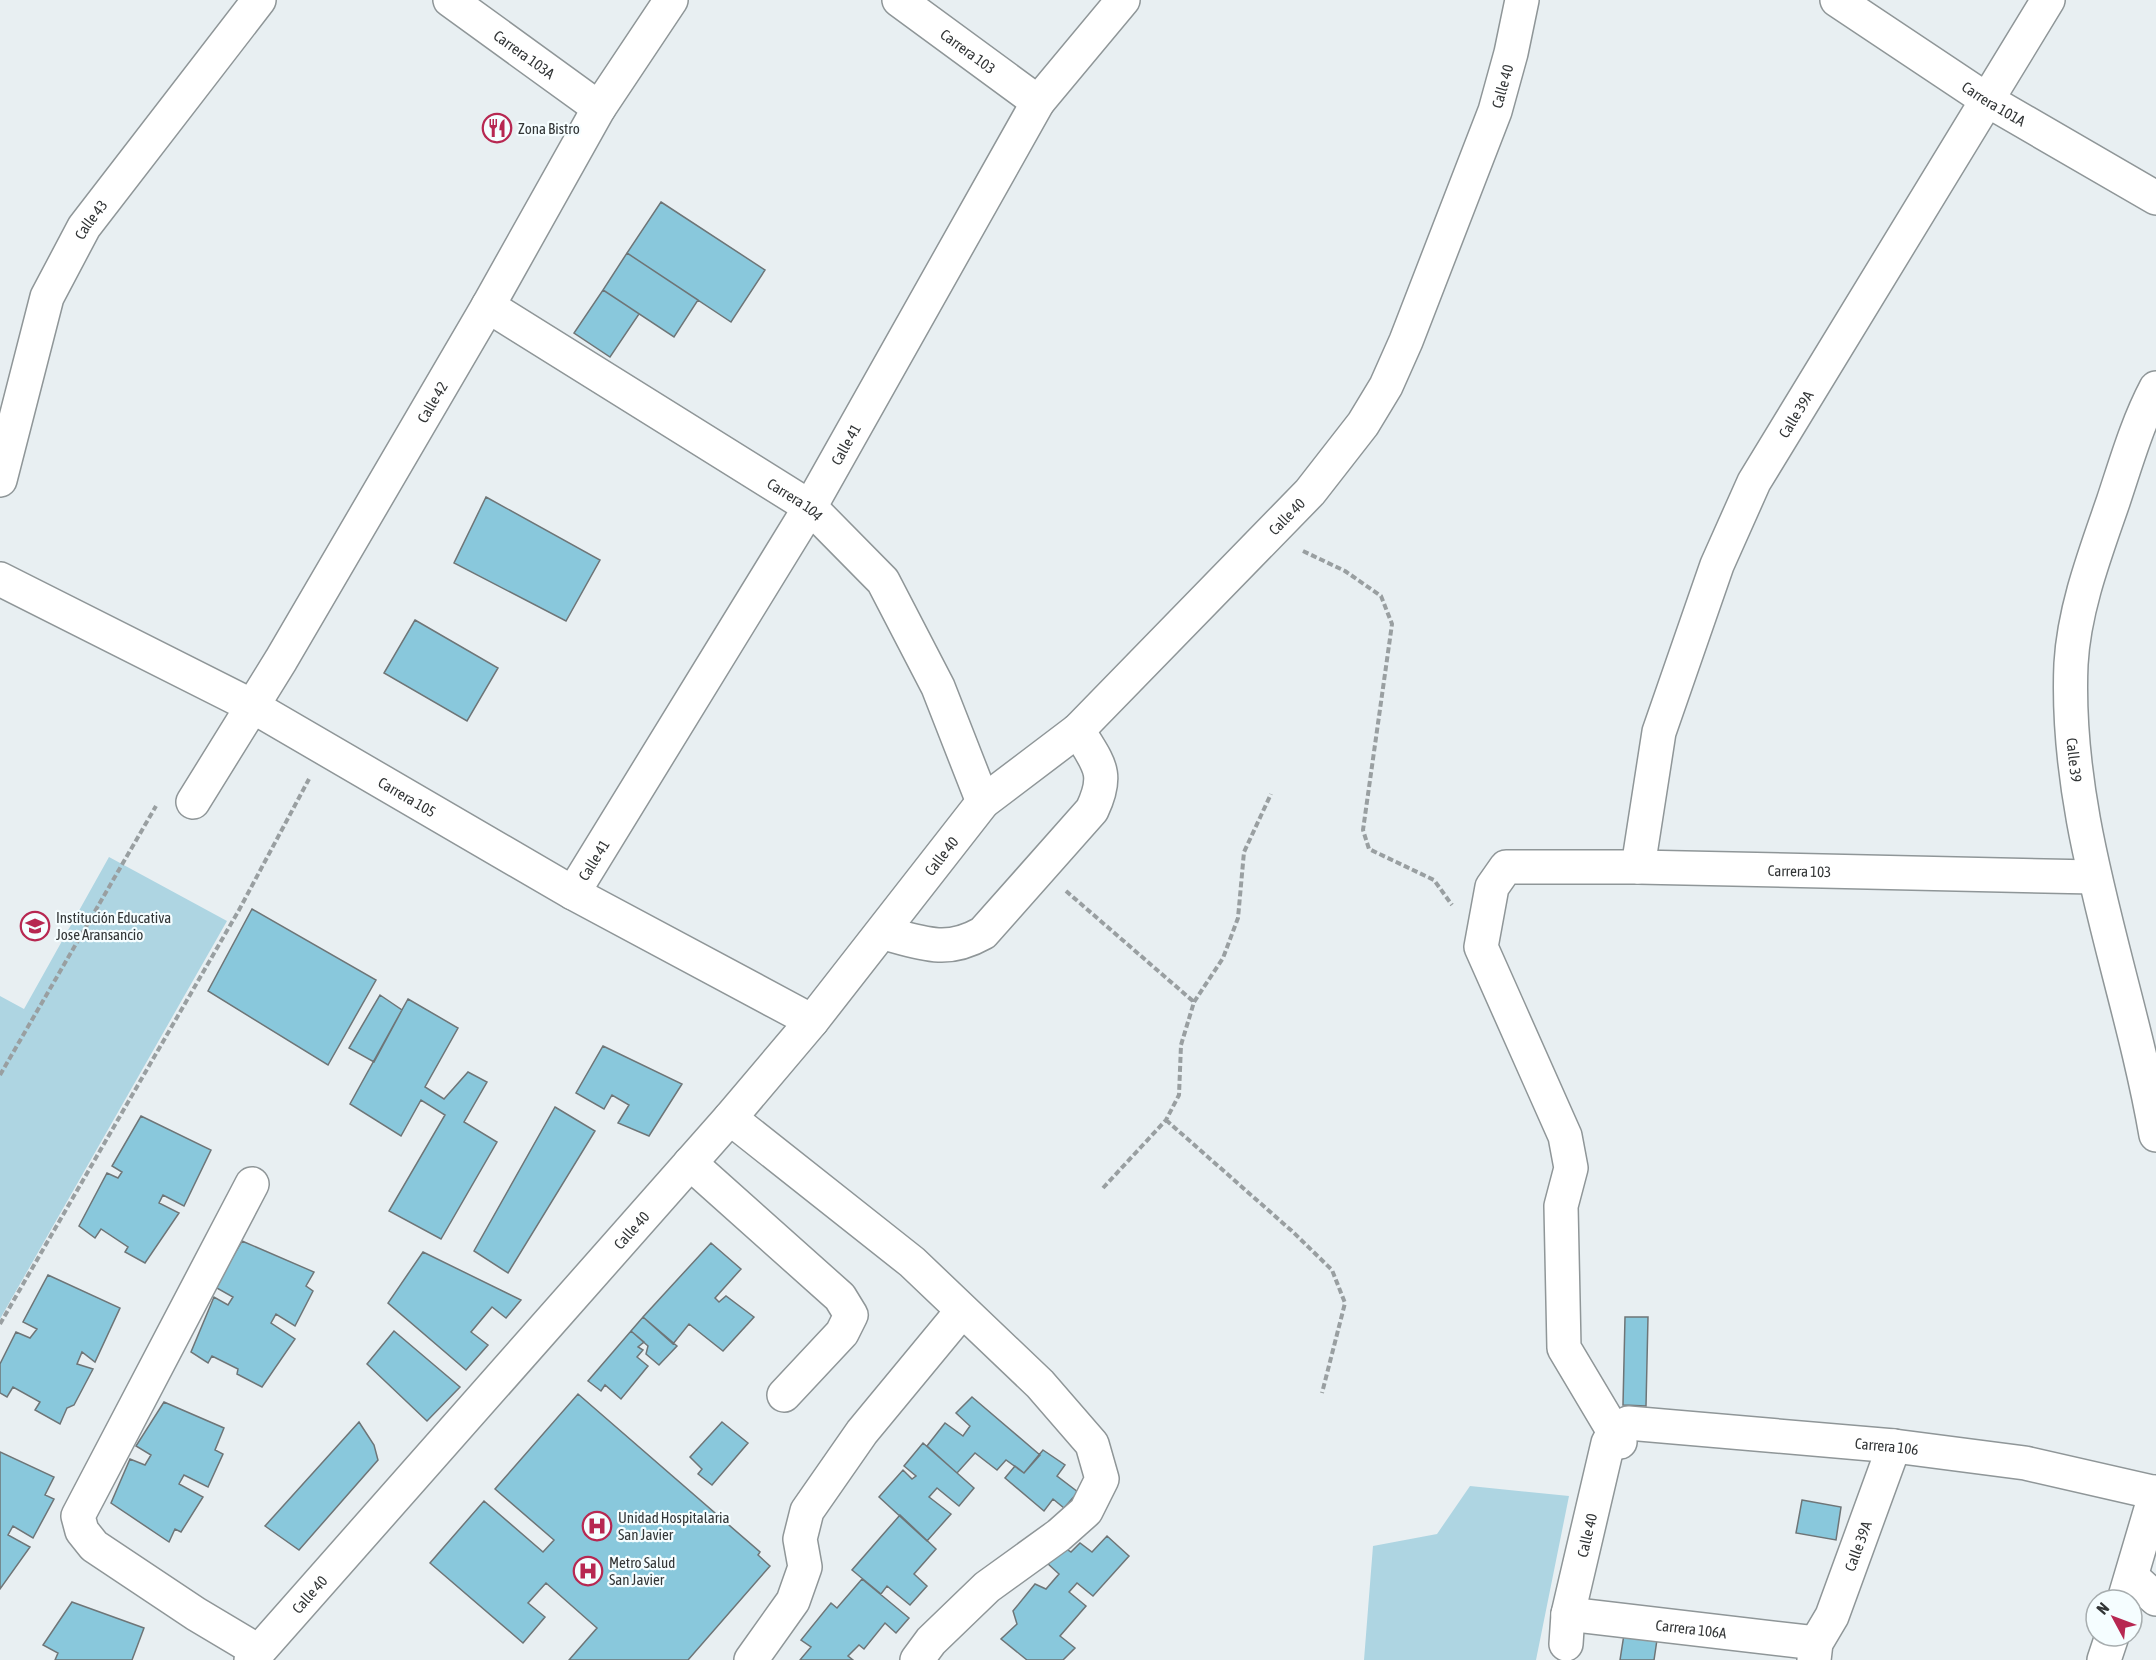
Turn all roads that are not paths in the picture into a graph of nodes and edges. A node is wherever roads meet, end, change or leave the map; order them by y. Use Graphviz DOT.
graph roads {
  1 [pos="259,0"];
  2 [pos="450,0"];
  3 [pos="671,0"];
  4 [pos="899,0"];
  5 [pos="1123,0"];
  6 [pos="1522,0"];
  7 [pos="1837,0"];
  8 [pos="2048,0"];
  9 [pos="1987,100"];
  10 [pos="1038,102"];
  11 [pos="599,108"];
  12 [pos="2156,198"];
  13 [pos="488,306"];
  14 [pos="2156,387"];
  15 [pos="0,480"];
  16 [pos="810,507"];
  17 [pos="0,579"];
  18 [pos="252,706"];
  19 [pos="1078,730"];
  20 [pos="193,802"];
  21 [pos="983,802"];
  22 [pos="1638,867"];
  23 [pos="2094,877"];
  24 [pos="573,893"];
  25 [pos="882,933"];
  26 [pos="812,1021"];
  27 [pos="730,1118"];
  28 [pos="2156,1135"];
  29 [pos="690,1163"];
  30 [pos="252,1184"];
  31 [pos="962,1311"];
  32 [pos="784,1395"];
  33 [pos="1618,1436"];
  34 [pos="1894,1446"];
  35 [pos="2156,1492"];
  36 [pos="2128,1588"];
  37 [pos="1567,1629"];
  38 [pos="1815,1652"];
  39 [pos="255,1655"];
  40 [pos="751,1660"];
  41 [pos="917,1660"];
  1 -- 15 [label="street, Calle 43"];
  2 -- 11 [label="street, Carrera 103A"];
  3 -- 11 [label="street, Calle 42"];
  4 -- 10 [label="street, Carrera 103"];
  5 -- 10 [label="street, Calle 41"];
  6 -- 19 [label="street, Calle 40"];
  7 -- 9 [label="street, Carrera 101A"];
  8 -- 9 [label="street, Calle 39A"];
  9 -- 12 [label="street, Carrera 101A"];
  9 -- 22 [label="street, Calle 39A"];
  10 -- 16 [label="street, Calle 41"];
  11 -- 13 [label="street, Calle 42"];
  13 -- 16 [label="street, Carrera 104"];
  13 -- 18 [label="street, Calle 42"];
  14 -- 23 [label="street, Calle 39"];
  16 -- 21 [label="street, Carrera 104"];
  16 -- 24 [label="street, Calle 41"];
  17 -- 18 [label="street, Carrera 105"];
  18 -- 20 [label="street, Calle 42"];
  18 -- 24 [label="street, Carrera 105"];
  19 -- 21 [label="street, Calle 40"];
  19 -- 25 [label="street"];
  21 -- 25 [label="street, Calle 40"];
  22 -- 23 [label="street, Carrera 103"];
  22 -- 33 [label="street, Carrera 103"];
  23 -- 28 [label="street, Calle 39"];
  24 -- 26 [label="street, Carrera 105"];
  25 -- 26 [label="street, Calle 40"];
  26 -- 27 [label="street, Calle 40"];
  27 -- 29 [label="street, Calle 40"];
  27 -- 31 [label="street"];
  29 -- 32 [label="street"];
  29 -- 39 [label="street, Calle 40"];
  30 -- 39 [label="street"];
  31 -- 40 [label="street"];
  31 -- 41 [label="street"];
  33 -- 34 [label="street, Carrera 106"];
  33 -- 37 [label="street, Calle 40"];
  34 -- 35 [label="street, Carrera 106"];
  34 -- 38 [label="street, Calle 39A"];
  35 -- 36 [label="street"];
  37 -- 38 [label="street, Carrera 106A"];
}
